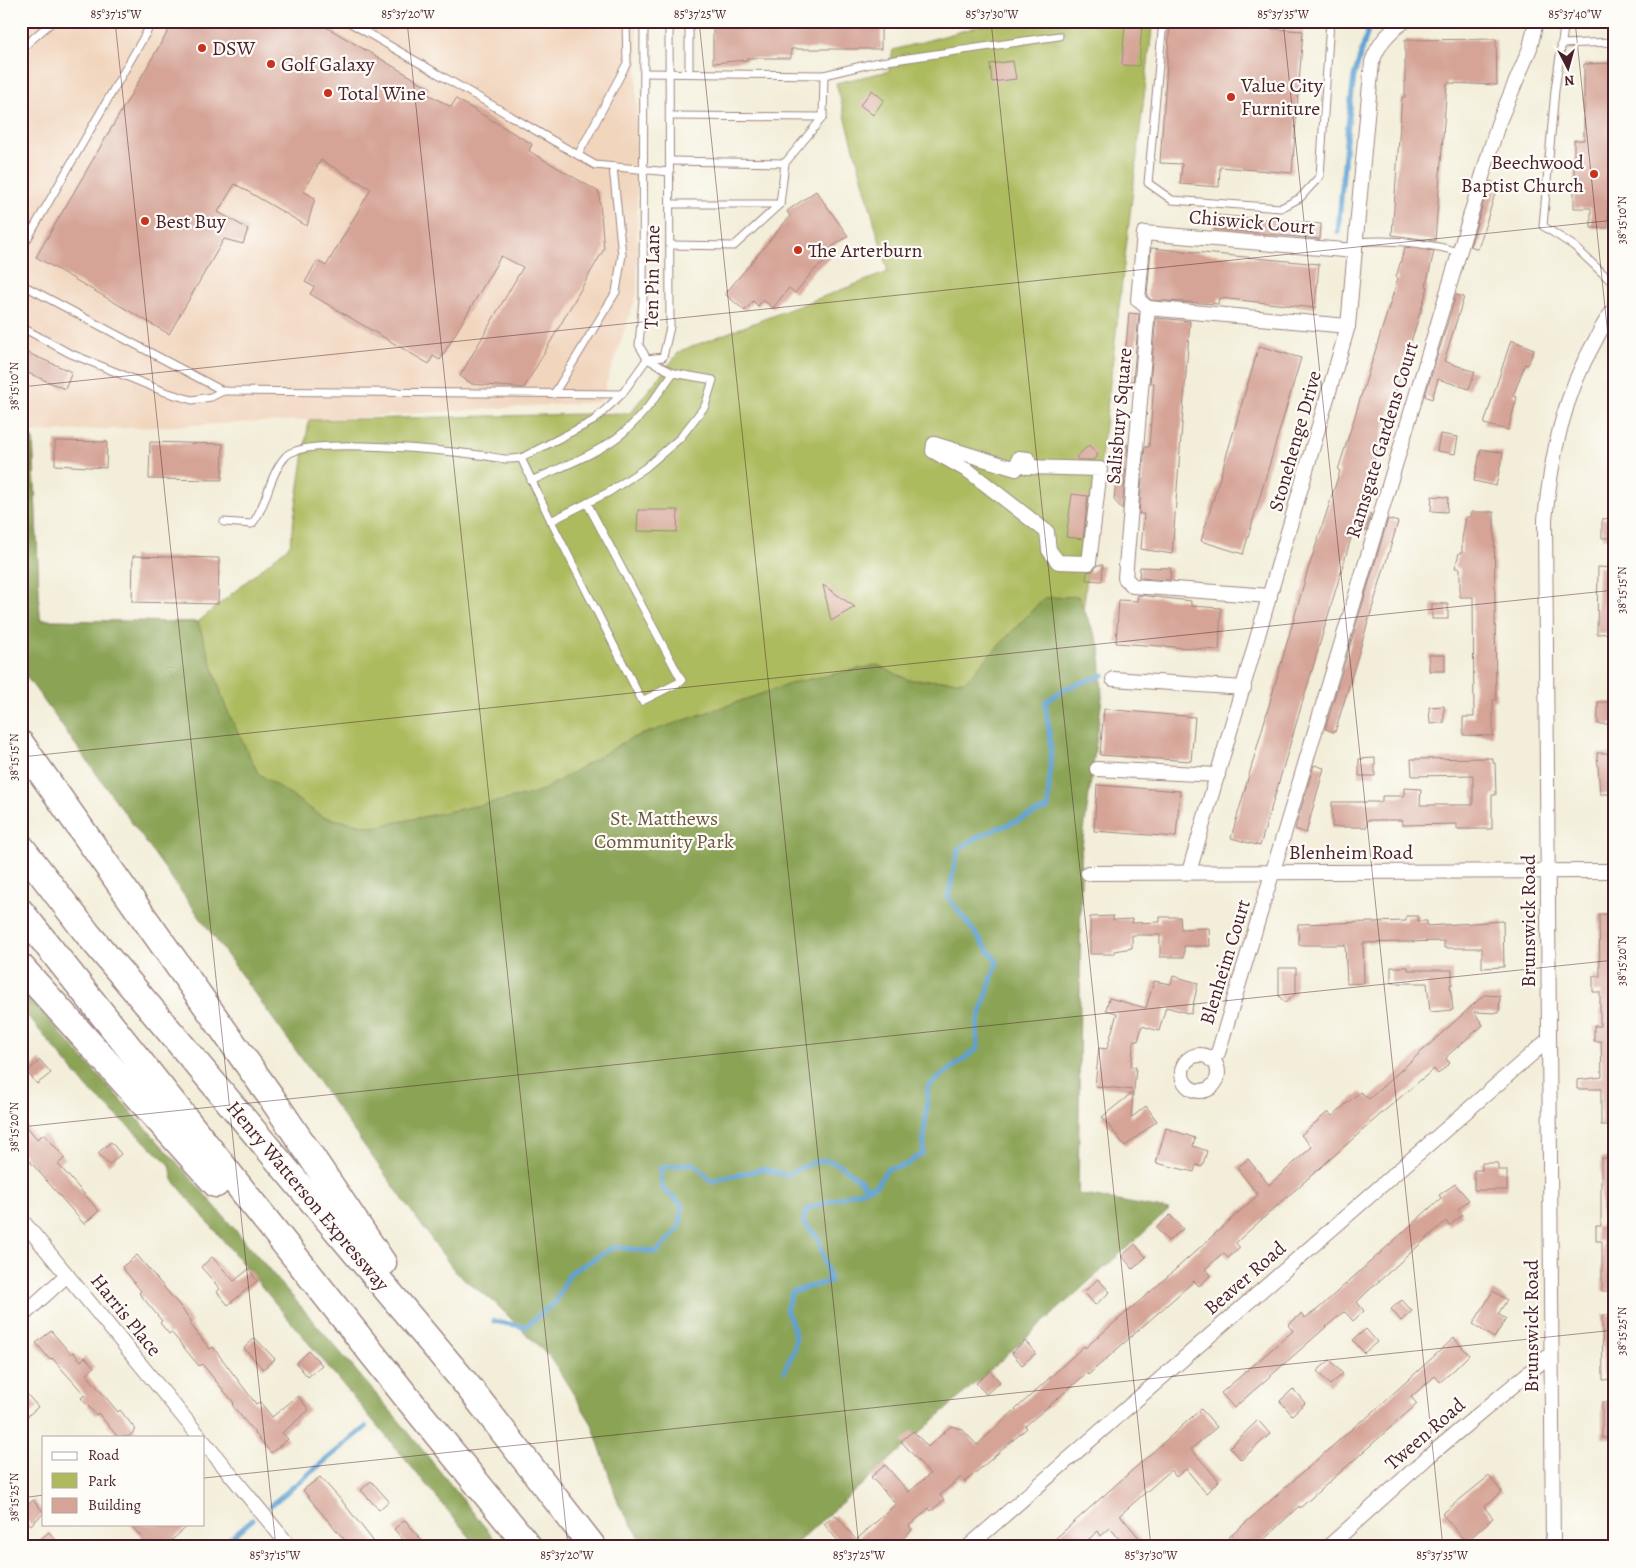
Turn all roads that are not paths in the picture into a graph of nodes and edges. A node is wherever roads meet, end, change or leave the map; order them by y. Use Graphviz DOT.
graph roads {
  1 [pos="53,21"];
  2 [pos="153,21"];
  3 [pos="346,21"];
  4 [pos="626,21"];
  5 [pos="644,21"];
  6 [pos="669,21"];
  7 [pos="689,21"];
  8 [pos="1163,21"];
  9 [pos="1330,21"];
  10 [pos="1405,21"];
  11 [pos="1536,21"];
  12 [pos="1565,21"];
  13 [pos="1059,36"];
  14 [pos="1615,42"];
  15 [pos="1562,44"];
  16 [pos="21,50"];
  17 [pos="689,72"];
  18 [pos="644,73"];
  19 [pos="670,73"];
  20 [pos="824,75"];
  21 [pos="670,116"];
  22 [pos="822,117"];
  23 [pos="578,155"];
  24 [pos="670,161"];
  25 [pos="785,163"];
  26 [pos="613,167"];
  27 [pos="645,171"];
  28 [pos="670,172"];
  29 [pos="670,204"];
  30 [pos="780,204"];
  31 [pos="670,245"];
  32 [pos="1356,247"];
  33 [pos="21,250"];
  34 [pos="1459,252"];
  35 [pos="21,284"];
  36 [pos="1615,285"];
  37 [pos="1148,308"];
  38 [pos="1615,308"];
  39 [pos="1348,326"];
  40 [pos="21,327"];
  41 [pos="647,359"];
  42 [pos="673,372"];
  43 [pos="223,391"];
  44 [pos="554,394"];
  45 [pos="622,394"];
  46 [pos="933,451"];
  47 [pos="521,458"];
  48 [pos="532,481"];
  49 [pos="587,503"];
  50 [pos="551,521"];
  51 [pos="224,522"];
  52 [pos="1270,596"];
  53 [pos="1113,679"];
  54 [pos="1244,688"];
  55 [pos="21,744"];
  56 [pos="1097,769"];
  57 [pos="1218,775"];
  58 [pos="21,847"];
  59 [pos="1547,871"];
  60 [pos="1615,871"];
  61 [pos="1189,872"];
  62 [pos="1273,872"];
  63 [pos="1088,873"];
  64 [pos="21,912"];
  65 [pos="21,967"];
  66 [pos="1549,1039"];
  67 [pos="1211,1060"];
  68 [pos="21,1219"];
  69 [pos="67,1275"];
  70 [pos="21,1317"];
  71 [pos="1551,1354"];
  72 [pos="467,1385"];
  73 [pos="405,1395"];
  74 [pos="199,1436"];
  75 [pos="205,1443"];
  76 [pos="290,1547"];
  77 [pos="529,1547"];
  78 [pos="593,1547"];
  79 [pos="968,1547"];
  80 [pos="1328,1547"];
  81 [pos="1553,1547"];
  1 -- 16 [label="lane"];
  2 -- 33 [label="lane"];
  3 -- 23 [label="lane"];
  4 -- 23 [label="lane"];
  5 -- 18 [label="lane, Ten Pin Lane"];
  6 -- 19 [label="lane, Ten Pin Lane"];
  7 -- 17 [label="lane"];
  8 -- 9 [label="lane"];
  10 -- 32 [label="street, Stonehenge Drive"];
  11 -- 34 [label="street, Ramsgate Gardens Court"];
  12 -- 15 [label="lane"];
  13 -- 20 [label="lane"];
  14 -- 15 [label="lane"];
  15 -- 36 [label="lane"];
  17 -- 19 [label="lane"];
  17 -- 20 [label="lane"];
  18 -- 19 [label="lane"];
  18 -- 27 [label="lane, Ten Pin Lane"];
  19 -- 21 [label="lane, Ten Pin Lane"];
  20 -- 22 [label="lane"];
  21 -- 22 [label="lane"];
  21 -- 24 [label="lane, Ten Pin Lane"];
  22 -- 25 [label="lane"];
  23 -- 26 [label="lane"];
  24 -- 25 [label="lane"];
  24 -- 28 [label="lane, Ten Pin Lane"];
  25 -- 30 [label="lane"];
  26 -- 27 [label="lane"];
  26 -- 44 [label="lane"];
  27 -- 28 [label="lane"];
  27 -- 41 [label="lane, Ten Pin Lane"];
  28 -- 29 [label="lane, Ten Pin Lane"];
  29 -- 30 [label="lane"];
  29 -- 31 [label="lane, Ten Pin Lane"];
  30 -- 31 [label="lane"];
  31 -- 41 [label="lane, Ten Pin Lane"];
  32 -- 34 [label="lane"];
  32 -- 37 [label="street, Chiswick Court"];
  32 -- 39 [label="street, Stonehenge Drive"];
  34 -- 62 [label="street, Ramsgate Gardens Court"];
  35 -- 43 [label="lane"];
  37 -- 39 [label="street"];
  37 -- 52 [label="street, Salisbury Square"];
  38 -- 59 [label="street, Brunswick Road"];
  39 -- 52 [label="street, Stonehenge Drive"];
  40 -- 43 [label="lane"];
  41 -- 42 [label="lane"];
  41 -- 45 [label="lane"];
  42 -- 48 [label="lane"];
  42 -- 49 [label="lane"];
  43 -- 44 [label="lane"];
  44 -- 45 [label="lane"];
  45 -- 47 [label="lane"];
  46 -- 46 [label="street"];
  47 -- 48 [label="lane"];
  47 -- 51 [label="lane"];
  48 -- 50 [label="lane"];
  49 -- 50 [label="lane"];
  49 -- 50 [label="lane"];
  52 -- 54 [label="street, Stonehenge Drive"];
  53 -- 54 [label="street"];
  54 -- 57 [label="street, Stonehenge Drive"];
  55 -- 72 [label="highway"];
  56 -- 57 [label="street"];
  57 -- 61 [label="street, Stonehenge Drive"];
  58 -- 72 [label="highway, Henry Watterson Expressway"];
  59 -- 60 [label="street, Blenheim Road"];
  59 -- 62 [label="street, Blenheim Road"];
  59 -- 66 [label="street, Brunswick Road"];
  61 -- 62 [label="street, Blenheim Road"];
  61 -- 63 [label="street, Blenheim Road"];
  62 -- 67 [label="street, Blenheim Court"];
  64 -- 73 [label="highway"];
  65 -- 73 [label="highway"];
  66 -- 71 [label="street, Brunswick Road"];
  66 -- 79 [label="street, Beaver Road"];
  68 -- 69 [label="street, Harris Place"];
  69 -- 70 [label="street"];
  69 -- 74 [label="street, Harris Place"];
  71 -- 80 [label="street, Tween Road"];
  71 -- 81 [label="street, Brunswick Road"];
  72 -- 78 [label="highway, Henry Watterson Expressway"];
  73 -- 77 [label="highway"];
  75 -- 76 [label="street"];
}
